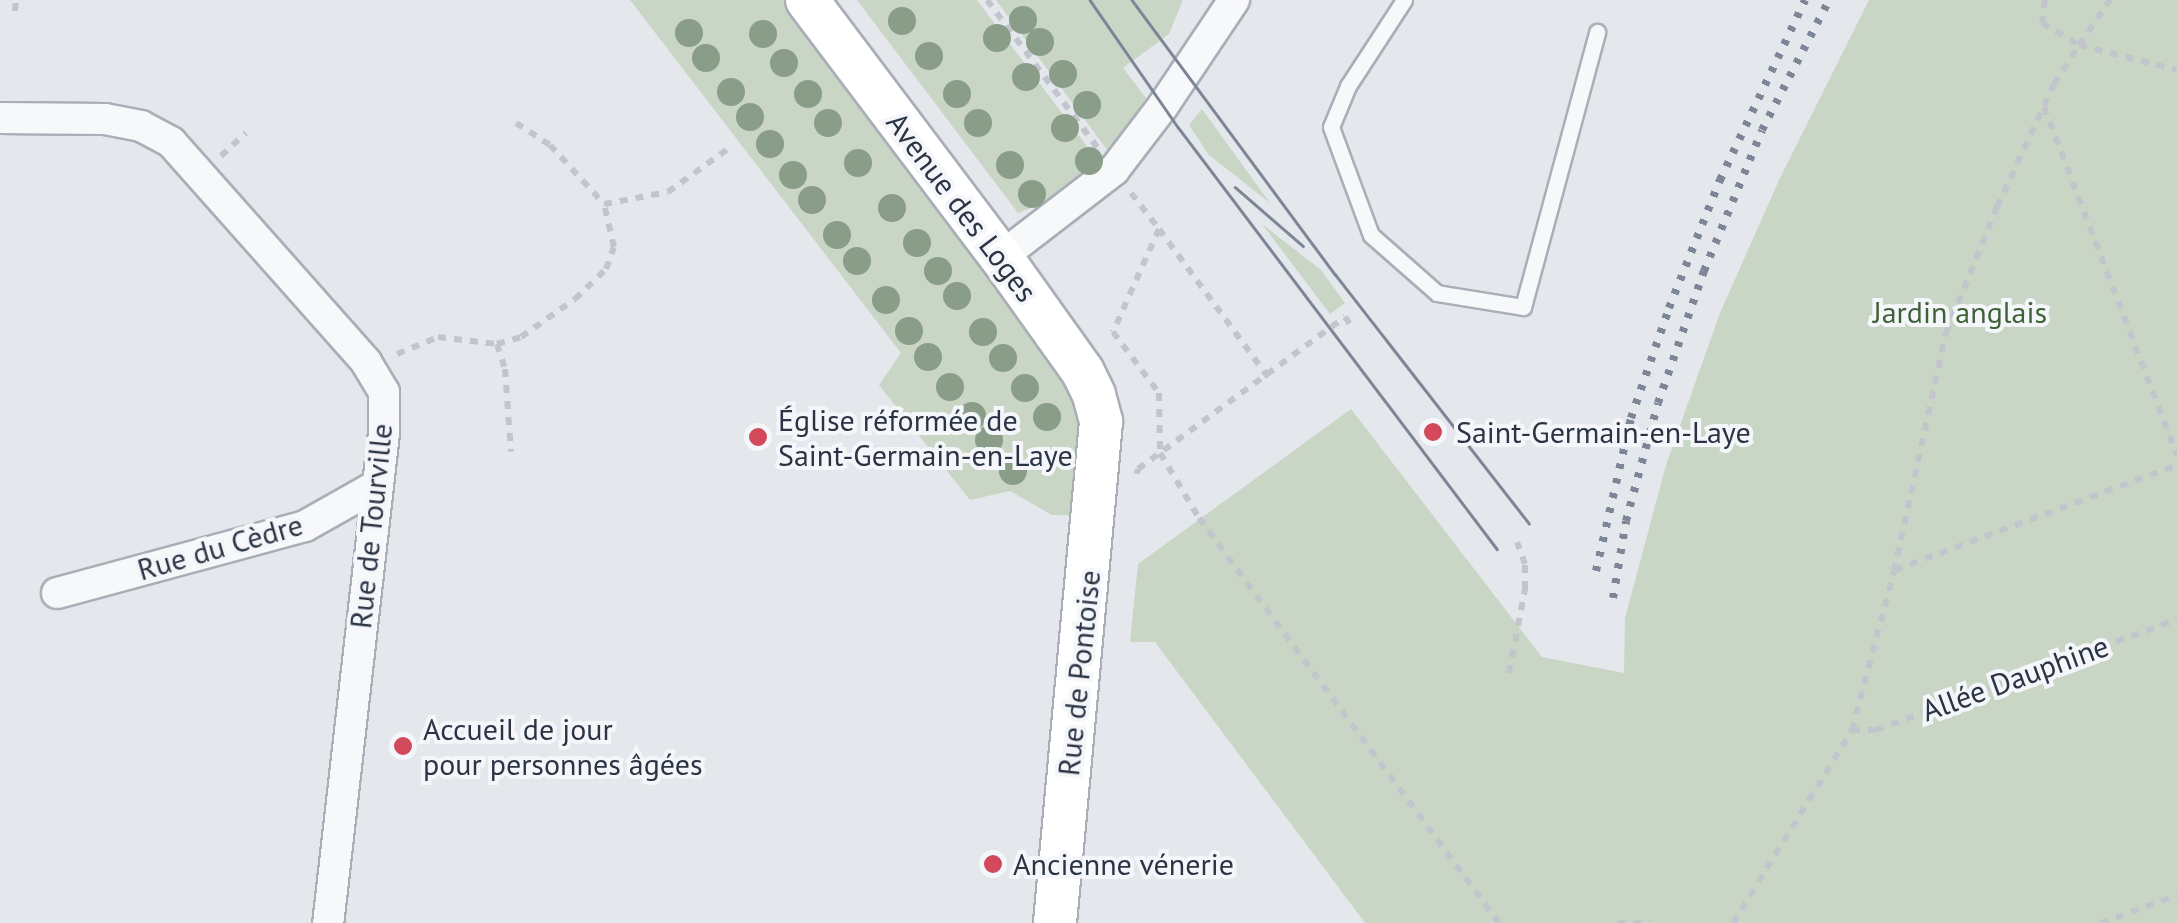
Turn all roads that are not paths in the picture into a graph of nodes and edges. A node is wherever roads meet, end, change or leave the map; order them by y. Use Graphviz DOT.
graph roads {
  1 [pos="807,0"];
  2 [pos="1234,0"];
  3 [pos="1404,0"];
  4 [pos="1597,32"];
  5 [pos="0,118"];
  6 [pos="1001,258"];
  7 [pos="1101,422"];
  8 [pos="376,486"];
  9 [pos="57,592"];
  10 [pos="328,923"];
  11 [pos="1055,923"];
  1 -- 6 [label="main road, Avenue des Loges"];
  2 -- 6 [label="street"];
  3 -- 4 [label="lane"];
  5 -- 8 [label="street, Rue de Tourville"];
  6 -- 7 [label="main road, Avenue des Loges"];
  7 -- 11 [label="main road, Rue de Pontoise"];
  8 -- 9 [label="street, Rue du Cèdre"];
  8 -- 10 [label="street, Rue de Tourville"];
}
